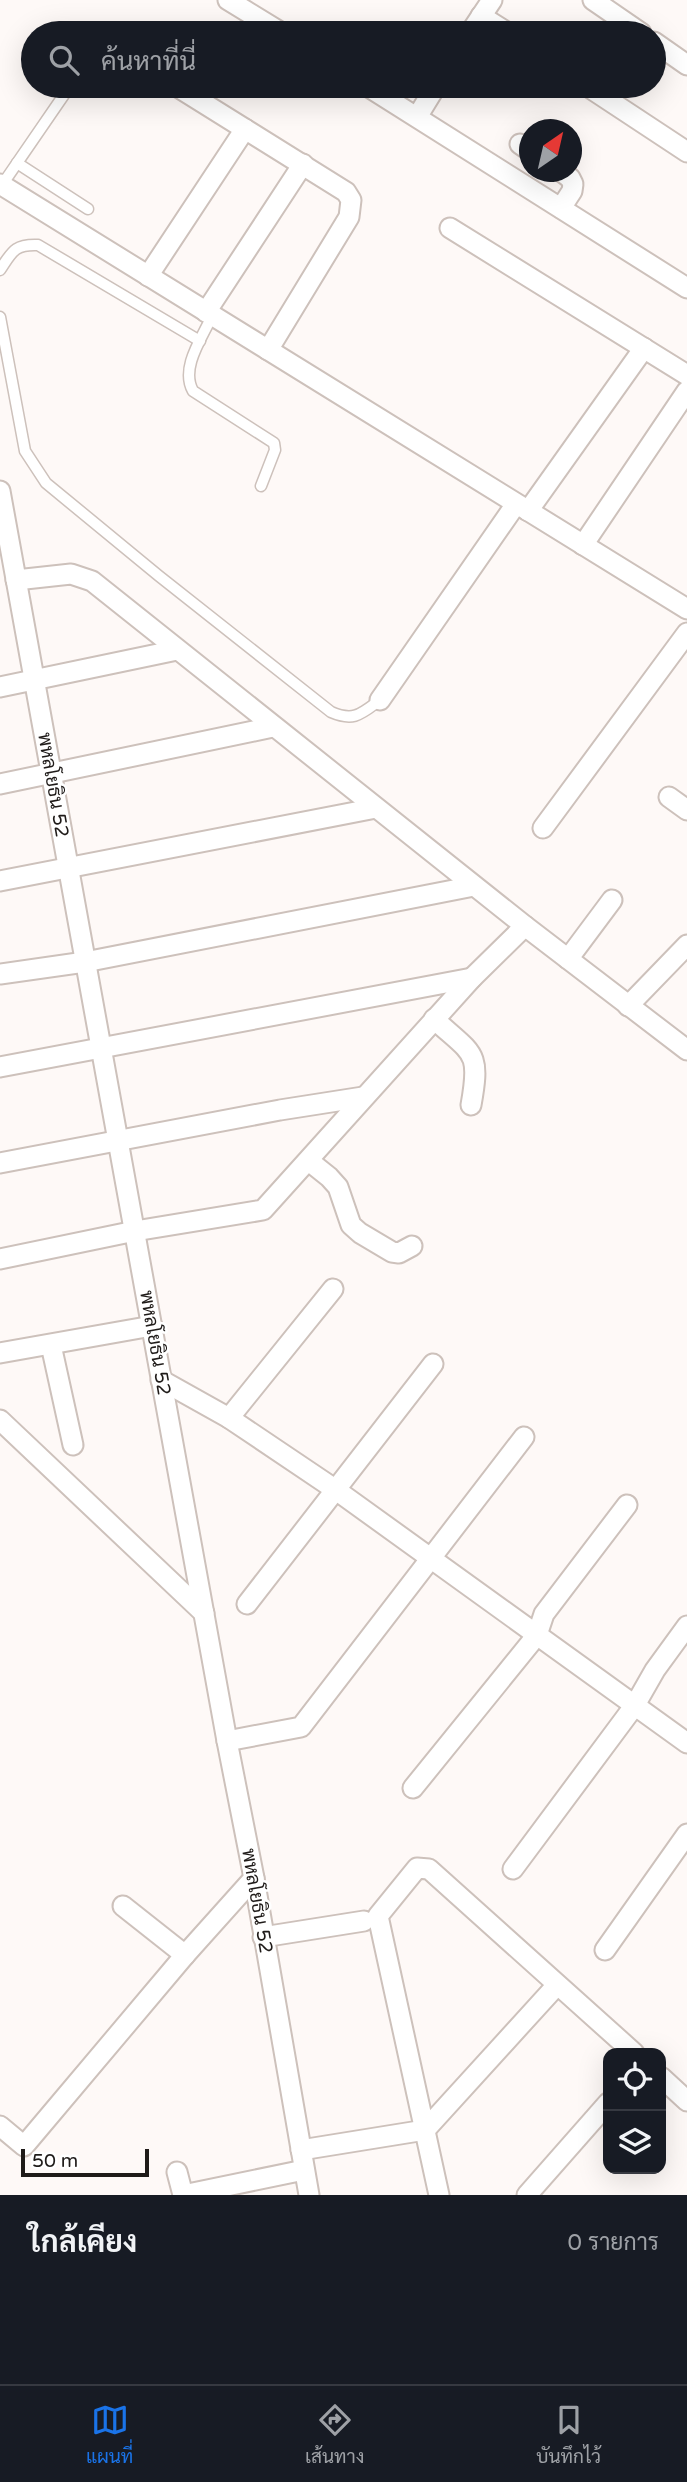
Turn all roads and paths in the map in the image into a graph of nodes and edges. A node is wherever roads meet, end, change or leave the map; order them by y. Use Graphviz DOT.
graph roads {
  1 [pos="228,0"];
  2 [pos="593,0"];
  3 [pos="488,4"];
  4 [pos="262,21"];
  5 [pos="477,21"];
  6 [pos="500,21"];
  7 [pos="624,21"];
  8 [pos="666,50"];
  9 [pos="687,65"];
  10 [pos="62,98"];
  11 [pos="195,98"];
  12 [pos="386,98"];
  13 [pos="429,98"];
  14 [pos="605,98"];
  15 [pos="417,117"];
  16 [pos="245,129"];
  17 [pos="687,152"];
  18 [pos="17,163"];
  19 [pos="303,164"];
  20 [pos="572,182"];
  21 [pos="1,184"];
  22 [pos="561,208"];
  23 [pos="88,209"];
  24 [pos="450,228"];
  25 [pos="0,270"];
  26 [pos="148,276"];
  27 [pos="687,288"];
  28 [pos="209,314"];
  29 [pos="0,317"];
  30 [pos="200,341"];
  31 [pos="644,348"];
  32 [pos="268,351"];
  33 [pos="687,375"];
  34 [pos="687,391"];
  35 [pos="261,486"];
  36 [pos="0,491"];
  37 [pos="0,497"];
  38 [pos="522,507"];
  39 [pos="583,545"];
  40 [pos="16,580"];
  41 [pos="687,609"];
  42 [pos="687,633"];
  43 [pos="177,650"];
  44 [pos="34,680"];
  45 [pos="0,687"];
  46 [pos="380,700"];
  47 [pos="274,727"];
  48 [pos="51,775"];
  49 [pos="0,784"];
  50 [pos="669,797"];
  51 [pos="376,808"];
  52 [pos="687,810"];
  53 [pos="543,828"];
  54 [pos="68,868"];
  55 [pos="0,881"];
  56 [pos="474,886"];
  57 [pos="612,900"];
  58 [pos="525,926"];
  59 [pos="687,946"];
  60 [pos="568,960"];
  61 [pos="85,962"];
  62 [pos="0,974"];
  63 [pos="472,978"];
  64 [pos="628,1006"];
  65 [pos="434,1019"];
  66 [pos="100,1046"];
  67 [pos="687,1050"];
  68 [pos="0,1067"];
  69 [pos="363,1097"];
  70 [pos="471,1105"];
  71 [pos="118,1140"];
  72 [pos="309,1161"];
  73 [pos="0,1163"];
  74 [pos="135,1231"];
  75 [pos="412,1246"];
  76 [pos="0,1259"];
  77 [pos="333,1289"];
  78 [pos="152,1326"];
  79 [pos="51,1345"];
  80 [pos="0,1353"];
  81 [pos="433,1364"];
  82 [pos="162,1380"];
  83 [pos="229,1418"];
  84 [pos="0,1420"];
  85 [pos="524,1437"];
  86 [pos="73,1445"];
  87 [pos="336,1490"];
  88 [pos="627,1505"];
  89 [pos="432,1558"];
  90 [pos="247,1604"];
  91 [pos="204,1613"];
  92 [pos="687,1626"];
  93 [pos="537,1635"];
  94 [pos="635,1705"];
  95 [pos="227,1741"];
  96 [pos="687,1743"];
  97 [pos="413,1788"];
  98 [pos="687,1833"];
  99 [pos="513,1869"];
  100 [pos="254,1878"];
  101 [pos="123,1906"];
  102 [pos="364,1921"];
  103 [pos="263,1937"];
  104 [pos="605,1950"];
  105 [pos="185,1955"];
  106 [pos="557,1985"];
  107 [pos="628,2048"];
  108 [pos="666,2082"];
  109 [pos="687,2101"];
  110 [pos="603,2109"];
  111 [pos="0,2126"];
  112 [pos="425,2130"];
  113 [pos="301,2150"];
  114 [pos="304,2170"];
  115 [pos="177,2172"];
  116 [pos="183,2195"];
  117 [pos="309,2195"];
  118 [pos="439,2195"];
  119 [pos="527,2195"];
  1 -- 4 [label="street"];
  2 -- 7 [label="street"];
  3 -- 5 [label="street"];
  3 -- 6 [label="street"];
  8 -- 9 [label="street"];
  10 -- 18 [label="lane"];
  11 -- 16 [label="street"];
  12 -- 15 [label="street"];
  13 -- 15 [label="street"];
  14 -- 17 [label="street"];
  15 -- 22 [label="street"];
  16 -- 19 [label="street"];
  16 -- 26 [label="street"];
  18 -- 21 [label="lane"];
  18 -- 23 [label="lane"];
  19 -- 28 [label="street"];
  19 -- 32 [label="street"];
  20 -- 22 [label="street"];
  21 -- 26 [label="street"];
  22 -- 27 [label="street"];
  24 -- 31 [label="street"];
  25 -- 30 [label="lane"];
  26 -- 28 [label="street"];
  28 -- 30 [label="lane"];
  28 -- 32 [label="street"];
  29 -- 46 [label="lane"];
  30 -- 35 [label="lane"];
  31 -- 33 [label="street"];
  31 -- 38 [label="street"];
  32 -- 38 [label="street"];
  34 -- 39 [label="street"];
  36 -- 37 [label="street, พหลโยธิน 52"];
  37 -- 40 [label="street, พหลโยธิน 52"];
  38 -- 39 [label="street"];
  38 -- 46 [label="street"];
  39 -- 41 [label="street"];
  40 -- 43 [label="street"];
  40 -- 44 [label="street, พหลโยธิน 52"];
  42 -- 53 [label="street"];
  43 -- 44 [label="street"];
  43 -- 47 [label="street"];
  44 -- 45 [label="street"];
  44 -- 48 [label="street, พหลโยธิน 52"];
  47 -- 48 [label="street"];
  47 -- 51 [label="street"];
  48 -- 49 [label="street"];
  48 -- 54 [label="street, พหลโยธิน 52"];
  50 -- 52 [label="street"];
  51 -- 54 [label="street"];
  51 -- 56 [label="street"];
  54 -- 55 [label="street"];
  54 -- 61 [label="street, พหลโยธิน 52"];
  56 -- 58 [label="street"];
  56 -- 61 [label="street"];
  57 -- 60 [label="street"];
  58 -- 60 [label="street"];
  58 -- 63 [label="street"];
  59 -- 64 [label="street"];
  60 -- 64 [label="street"];
  61 -- 62 [label="street"];
  61 -- 66 [label="street, พหลโยธิน 52"];
  63 -- 65 [label="street"];
  63 -- 66 [label="street"];
  64 -- 67 [label="street"];
  65 -- 69 [label="street"];
  65 -- 70 [label="street"];
  66 -- 68 [label="street"];
  66 -- 71 [label="street, พหลโยธิน 52"];
  69 -- 71 [label="street"];
  69 -- 72 [label="street"];
  71 -- 73 [label="street"];
  71 -- 74 [label="street, พหลโยธิน 52"];
  72 -- 74 [label="street"];
  72 -- 75 [label="street"];
  74 -- 76 [label="street"];
  74 -- 78 [label="street, พหลโยธิน 52"];
  77 -- 83 [label="street"];
  78 -- 79 [label="street"];
  78 -- 82 [label="street, พหลโยธิน 52"];
  79 -- 80 [label="street"];
  79 -- 86 [label="street"];
  81 -- 87 [label="street"];
  82 -- 83 [label="street"];
  82 -- 91 [label="street, พหลโยธิน 52"];
  83 -- 87 [label="street"];
  84 -- 91 [label="street"];
  85 -- 89 [label="street"];
  87 -- 89 [label="street"];
  87 -- 90 [label="street"];
  88 -- 93 [label="street"];
  89 -- 93 [label="street"];
  89 -- 95 [label="street"];
  91 -- 95 [label="street, พหลโยธิน 52"];
  92 -- 94 [label="street"];
  93 -- 94 [label="street"];
  93 -- 97 [label="street"];
  94 -- 96 [label="street"];
  94 -- 99 [label="street"];
  95 -- 100 [label="street, พหลโยธิน 52"];
  98 -- 104 [label="street"];
  100 -- 103 [label="street, พหลโยธิน 52"];
  100 -- 105 [label="street"];
  101 -- 105 [label="street"];
  102 -- 103 [label="street"];
  103 -- 113 [label="street, พหลโยธิน 52"];
  105 -- 111 [label="street"];
  106 -- 107 [label="street"];
  106 -- 112 [label="street"];
  106 -- 112 [label="street"];
  108 -- 109 [label="street"];
  110 -- 119 [label="street"];
  112 -- 113 [label="street"];
  112 -- 118 [label="street"];
  113 -- 114 [label="street, พหลโยธิน 52"];
  114 -- 116 [label="street"];
  114 -- 117 [label="street, พหลโยธิน 52"];
  115 -- 116 [label="street"];
}
